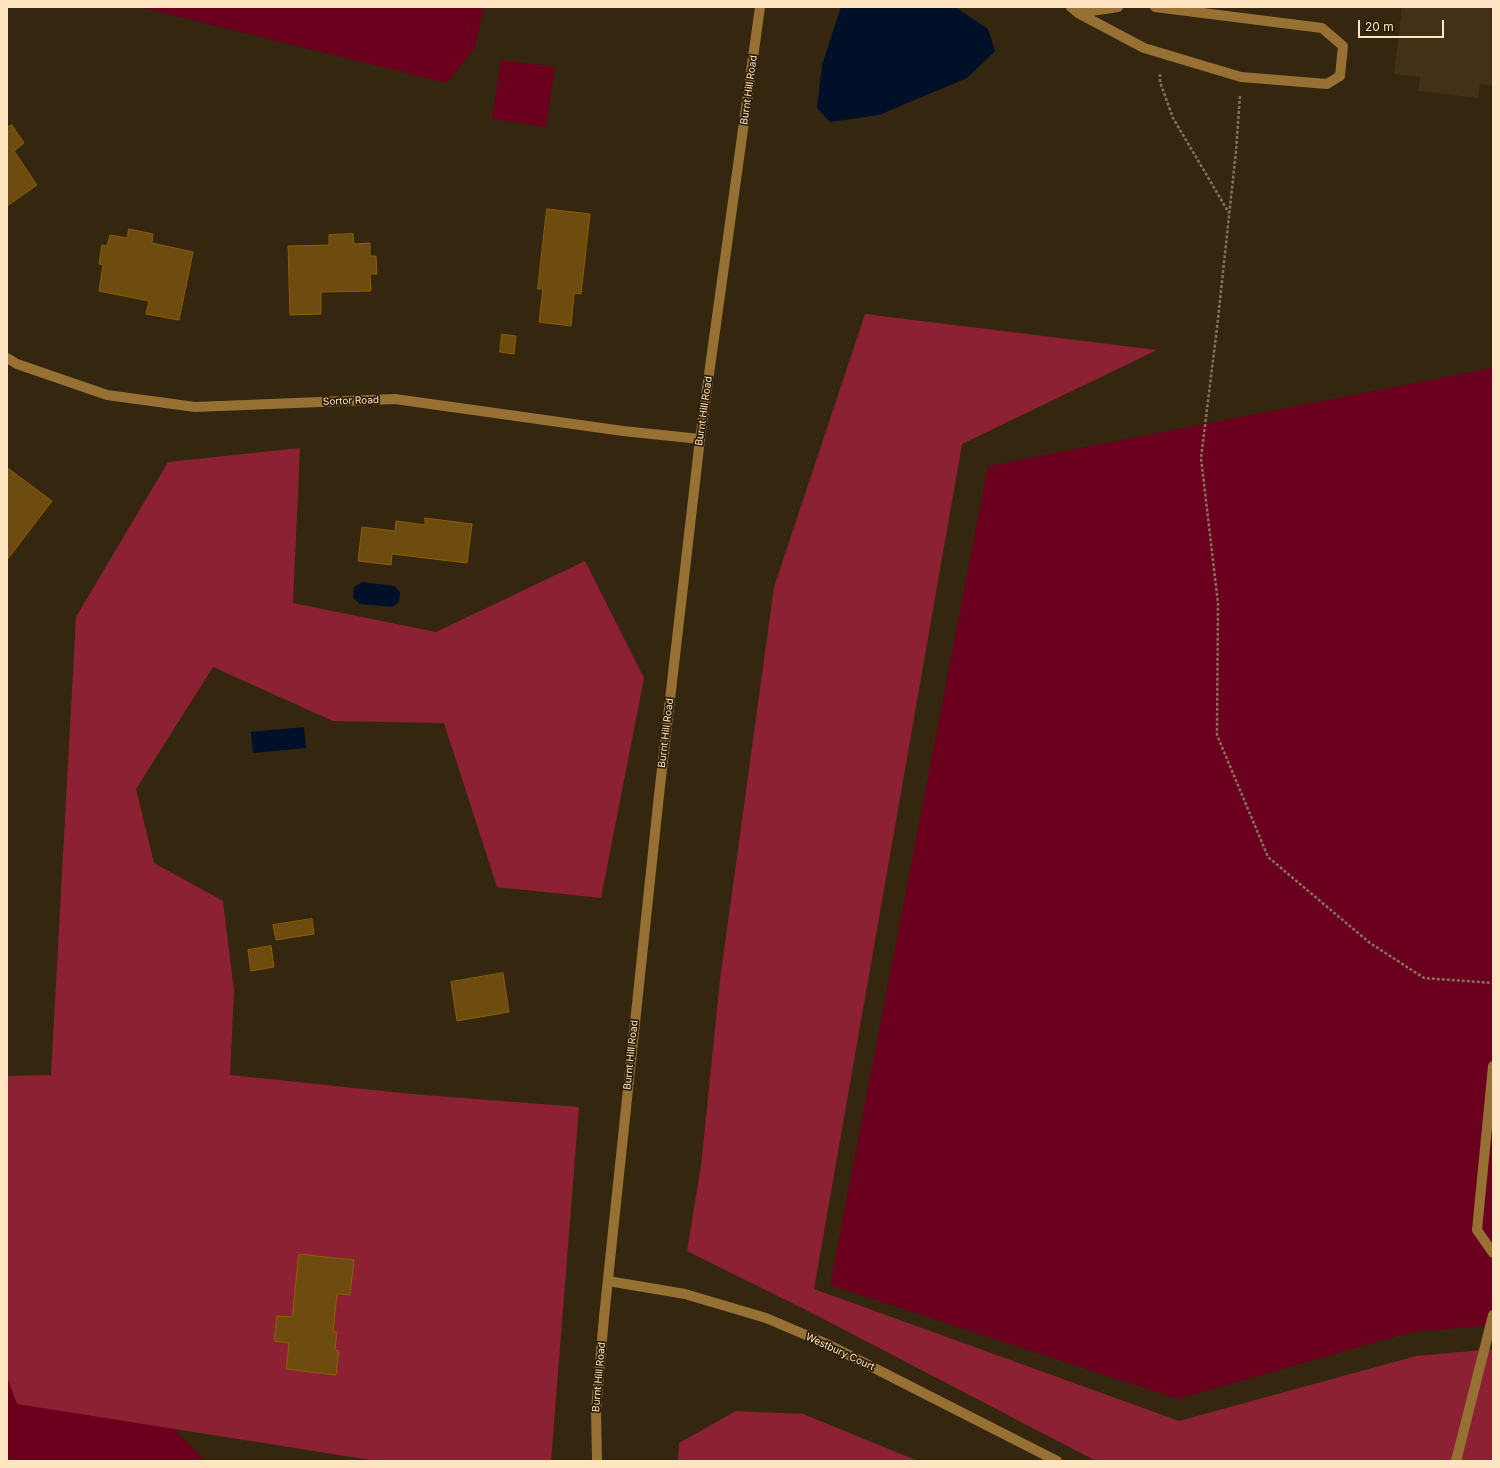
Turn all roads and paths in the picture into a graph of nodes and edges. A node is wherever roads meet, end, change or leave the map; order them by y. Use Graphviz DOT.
graph roads {
  1 [pos="760,7"];
  2 [pos="1118,7"];
  3 [pos="1155,7"];
  4 [pos="1075,10"];
  5 [pos="1161,53"];
  6 [pos="1241,77"];
  7 [pos="1230,214"];
  8 [pos="7,358"];
  9 [pos="700,439"];
  10 [pos="1493,983"];
  11 [pos="1493,1066"];
  12 [pos="1493,1253"];
  13 [pos="608,1281"];
  14 [pos="1493,1315"];
  15 [pos="597,1461"];
  16 [pos="1057,1461"];
  17 [pos="1456,1461"];
  1 -- 9 [label="street, Burnt Hill Road"];
  2 -- 4 [label="street"];
  3 -- 6 [label="street"];
  4 -- 5 [label="street"];
  5 -- 6 [label="street"];
  5 -- 7 [label="path"];
  6 -- 7 [label="path"];
  7 -- 10 [label="path"];
  8 -- 9 [label="street, Sortor Road"];
  9 -- 13 [label="street, Burnt Hill Road"];
  11 -- 12 [label="street"];
  13 -- 15 [label="street, Burnt Hill Road"];
  13 -- 16 [label="street, Westbury Court"];
  14 -- 17 [label="street"];
}
